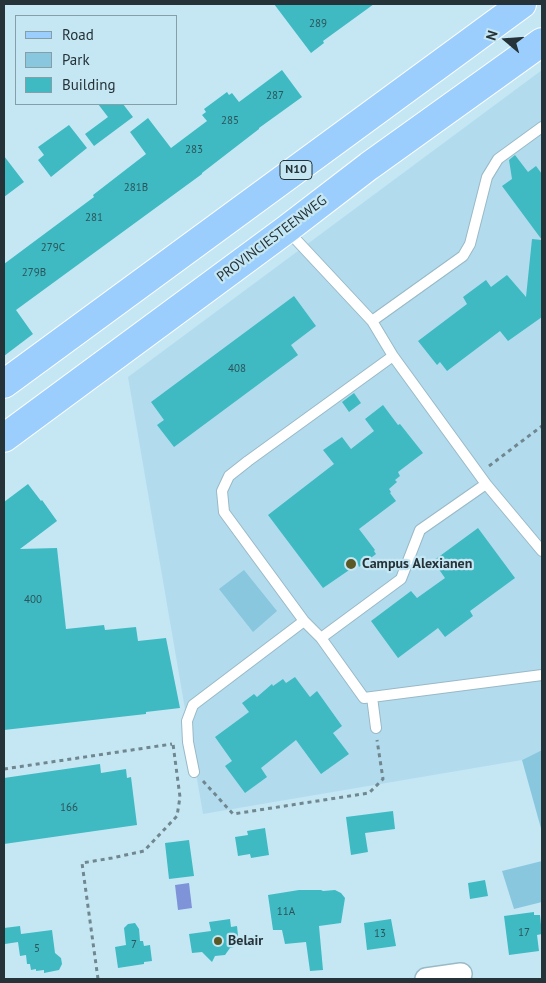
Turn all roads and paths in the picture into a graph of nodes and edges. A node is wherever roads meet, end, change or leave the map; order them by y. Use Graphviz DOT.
graph roads {
  1 [pos="522,4"];
  2 [pos="542,42"];
  3 [pos="542,127"];
  4 [pos="287,229"];
  5 [pos="372,321"];
  6 [pos="393,356"];
  7 [pos="4,384"];
  8 [pos="542,426"];
  9 [pos="4,438"];
  10 [pos="479,474"];
  11 [pos="486,484"];
  12 [pos="542,551"];
  13 [pos="304,621"];
  14 [pos="321,638"];
  15 [pos="542,675"];
  16 [pos="372,697"];
  17 [pos="376,728"];
  18 [pos="188,742"];
  19 [pos="172,744"];
  20 [pos="4,769"];
  21 [pos="194,772"];
  22 [pos="461,974"];
  23 [pos="98,979"];
  24 [pos="426,979"];
  1 -- 7 [label="main road, N10"];
  2 -- 4 [label="main road, PROVINCIESTEENWEG"];
  3 -- 5 [label="lane"];
  4 -- 5 [label="lane"];
  4 -- 9 [label="main road, PROVINCIESTEENWEG"];
  5 -- 6 [label="lane"];
  6 -- 10 [label="lane"];
  6 -- 13 [label="lane"];
  8 -- 10 [label="path"];
  10 -- 11 [label="lane"];
  11 -- 12 [label="lane"];
  11 -- 14 [label="lane"];
  13 -- 14 [label="lane"];
  13 -- 18 [label="lane"];
  14 -- 16 [label="lane"];
  15 -- 16 [label="lane"];
  16 -- 17 [label="lane"];
  17 -- 21 [label="path"];
  18 -- 19 [label="path"];
  18 -- 21 [label="lane"];
  19 -- 20 [label="path"];
  19 -- 23 [label="path"];
  22 -- 24 [label="street"];
}
